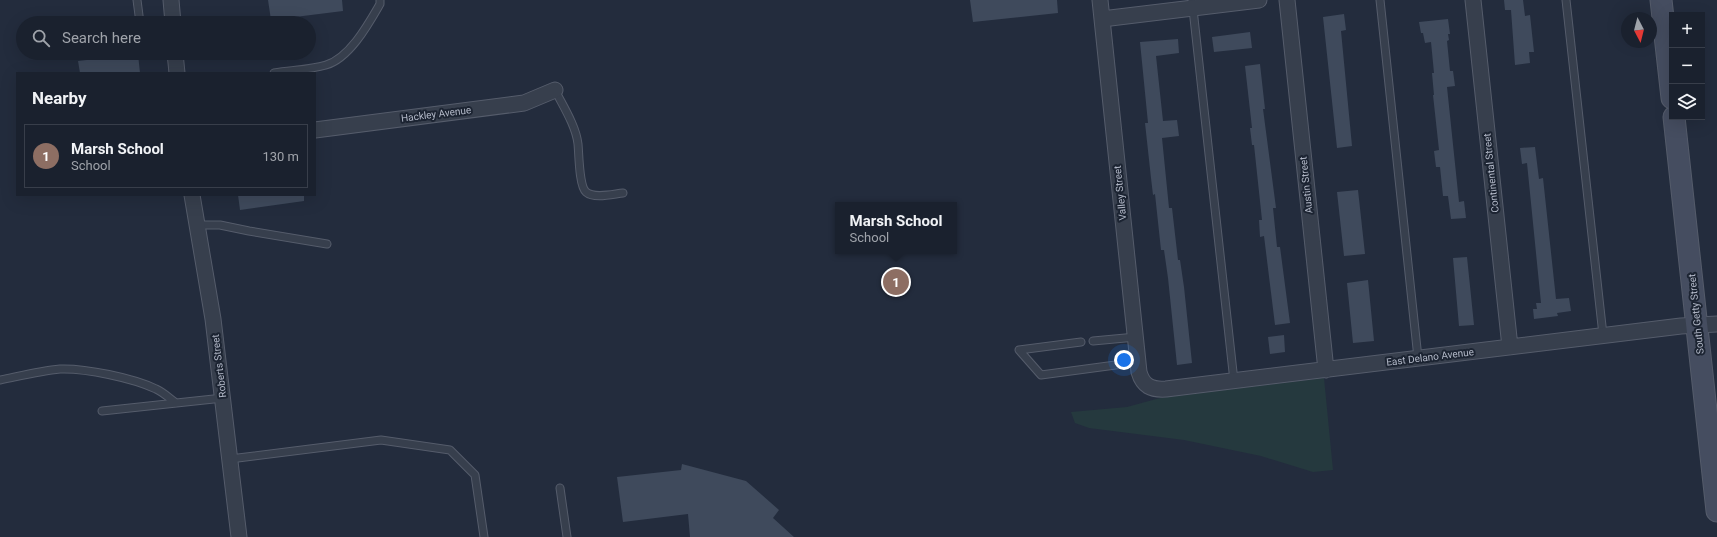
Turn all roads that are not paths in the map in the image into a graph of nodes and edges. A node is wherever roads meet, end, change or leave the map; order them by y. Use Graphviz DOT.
graph roads {
  1 [pos="137,0"];
  2 [pos="170,0"];
  3 [pos="380,0"];
  4 [pos="1100,0"];
  5 [pos="1259,0"];
  6 [pos="1287,0"];
  7 [pos="1380,0"];
  8 [pos="1473,0"];
  9 [pos="1566,0"];
  10 [pos="1661,0"];
  11 [pos="1193,4"];
  12 [pos="139,16"];
  13 [pos="172,16"];
  14 [pos="1102,19"];
  15 [pos="176,60"];
  16 [pos="177,72"];
  17 [pos="281,72"];
  18 [pos="1670,84"];
  19 [pos="555,90"];
  20 [pos="1674,120"];
  21 [pos="316,130"];
  22 [pos="622,193"];
  23 [pos="192,196"];
  24 [pos="197,225"];
  25 [pos="327,244"];
  26 [pos="1707,324"];
  27 [pos="1603,335"];
  28 [pos="1136,337"];
  29 [pos="1093,341"];
  30 [pos="1082,342"];
  31 [pos="1510,347"];
  32 [pos="1418,358"];
  33 [pos="1138,362"];
  34 [pos="1326,370"];
  35 [pos="0,380"];
  36 [pos="1234,381"];
  37 [pos="1145,385"];
  38 [pos="222,398"];
  39 [pos="176,403"];
  40 [pos="102,411"];
  41 [pos="230,459"];
  42 [pos="560,488"];
  43 [pos="1717,511"];
  44 [pos="239,537"];
  45 [pos="484,537"];
  46 [pos="567,537"];
  1 -- 12 [label="lane"];
  2 -- 13 [label="street"];
  3 -- 17 [label="lane"];
  4 -- 14 [label="street, Valley Street"];
  5 -- 11 [label="street"];
  6 -- 34 [label="street, Austin Street"];
  7 -- 32 [label="lane"];
  8 -- 31 [label="street, Continental Street"];
  9 -- 27 [label="lane"];
  10 -- 18 [label="main road"];
  11 -- 14 [label="street"];
  11 -- 36 [label="lane"];
  14 -- 28 [label="street, Valley Street"];
  15 -- 16 [label="street"];
  19 -- 21 [label="street, Hackley Avenue"];
  19 -- 22 [label="lane"];
  20 -- 26 [label="main road, South Getty Street"];
  23 -- 24 [label="street, Roberts Street"];
  24 -- 25 [label="lane"];
  24 -- 38 [label="street, Roberts Street"];
  26 -- 27 [label="street, East Delano Avenue"];
  26 -- 43 [label="main road, South Getty Street"];
  27 -- 31 [label="street, East Delano Avenue"];
  28 -- 29 [label="lane"];
  28 -- 33 [label="street, Valley Street"];
  30 -- 33 [label="lane"];
  31 -- 32 [label="street, East Delano Avenue"];
  32 -- 34 [label="street, East Delano Avenue"];
  33 -- 37 [label="street, Valley Street"];
  34 -- 36 [label="street, East Delano Avenue"];
  35 -- 39 [label="lane"];
  36 -- 37 [label="street, East Delano Avenue"];
  38 -- 39 [label="lane"];
  38 -- 41 [label="street, Roberts Street"];
  39 -- 40 [label="lane"];
  41 -- 44 [label="street, Roberts Street"];
  41 -- 45 [label="lane"];
  42 -- 46 [label="lane"];
}
